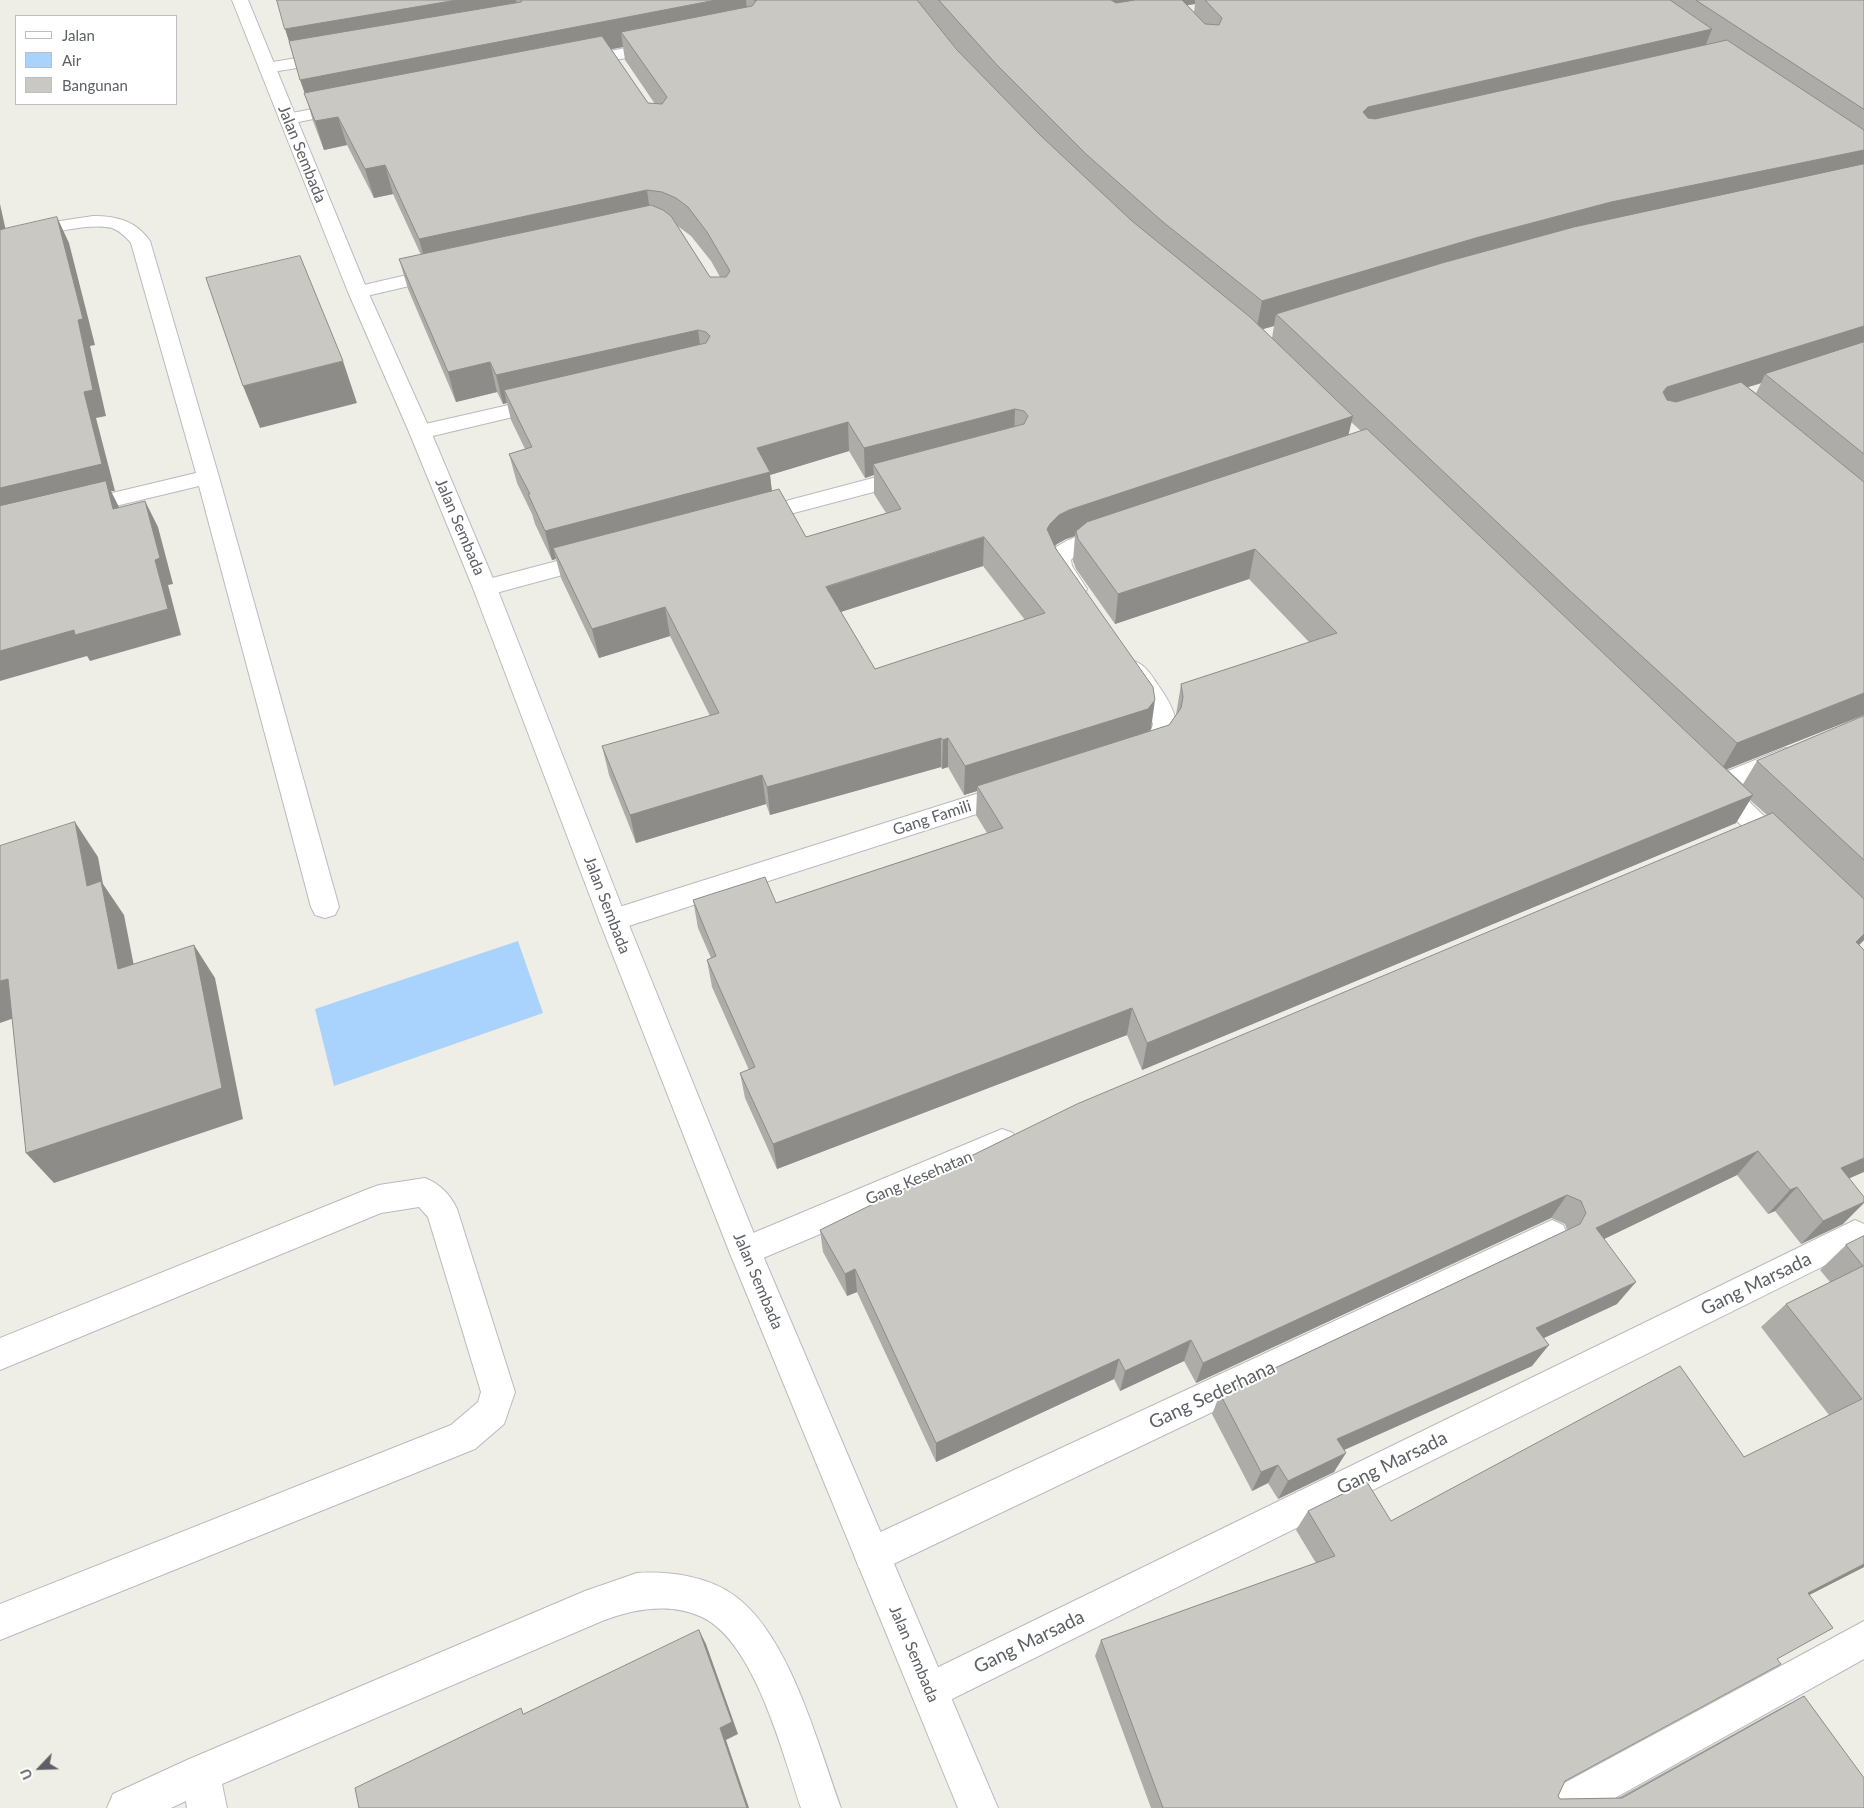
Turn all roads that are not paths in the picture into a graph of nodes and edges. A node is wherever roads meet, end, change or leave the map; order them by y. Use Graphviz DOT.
graph roads {
  1 [pos="240,0"];
  2 [pos="680,42"];
  3 [pos="345,55"];
  4 [pos="612,56"];
  5 [pos="565,65"];
  6 [pos="267,68"];
  7 [pos="623,71"];
  8 [pos="364,104"];
  9 [pos="288,119"];
  10 [pos="0,240"];
  11 [pos="463,268"];
  12 [pos="358,292"];
  13 [pos="566,398"];
  14 [pos="420,432"];
  15 [pos="927,470"];
  16 [pos="208,477"];
  17 [pos="57,513"];
  18 [pos="735,521"];
  19 [pos="1131,527"];
  20 [pos="620,552"];
  21 [pos="485,588"];
  22 [pos="1092,612"];
  23 [pos="1120,652"];
  24 [pos="1809,748"];
  25 [pos="1124,757"];
  26 [pos="1029,787"];
  27 [pos="1758,827"];
  28 [pos="1731,839"];
  29 [pos="1794,860"];
  30 [pos="325,906"];
  31 [pos="613,920"];
  32 [pos="1030,1131"];
  33 [pos="1552,1235"];
  34 [pos="1855,1235"];
  35 [pos="745,1250"];
  36 [pos="0,1354"];
  37 [pos="872,1555"];
  38 [pos="0,1622"];
  39 [pos="1864,1639"];
  40 [pos="929,1691"];
  41 [pos="204,1791"];
  42 [pos="127,1808"];
  43 [pos="821,1808"];
  44 [pos="978,1808"];
  45 [pos="1558,1808"];
  1 -- 6 [label="street, Jalan Sembada"];
  2 -- 4 [label="street"];
  3 -- 6 [label="street"];
  4 -- 5 [label="street"];
  4 -- 7 [label="street"];
  6 -- 9 [label="street, Jalan Sembada"];
  8 -- 9 [label="street"];
  9 -- 12 [label="street, Jalan Sembada"];
  10 -- 16 [label="street"];
  11 -- 12 [label="street"];
  12 -- 14 [label="street, Jalan Sembada"];
  13 -- 14 [label="street"];
  14 -- 21 [label="street, Jalan Sembada"];
  15 -- 18 [label="street"];
  16 -- 17 [label="street"];
  16 -- 30 [label="street"];
  19 -- 22 [label="street"];
  20 -- 21 [label="street"];
  21 -- 31 [label="street, Jalan Sembada"];
  23 -- 25 [label="street"];
  24 -- 27 [label="street"];
  26 -- 31 [label="street, Gang Famili"];
  27 -- 28 [label="street"];
  27 -- 29 [label="street"];
  31 -- 35 [label="street, Jalan Sembada"];
  32 -- 35 [label="street, Gang Kesehatan"];
  33 -- 37 [label="street, Gang Sederhana"];
  34 -- 40 [label="street, Gang Marsada"];
  35 -- 37 [label="street, Jalan Sembada"];
  36 -- 38 [label="street"];
  37 -- 40 [label="street, Jalan Sembada"];
  39 -- 45 [label="street"];
  40 -- 44 [label="street, Jalan Sembada"];
  41 -- 42 [label="street"];
  41 -- 43 [label="street"];
}
